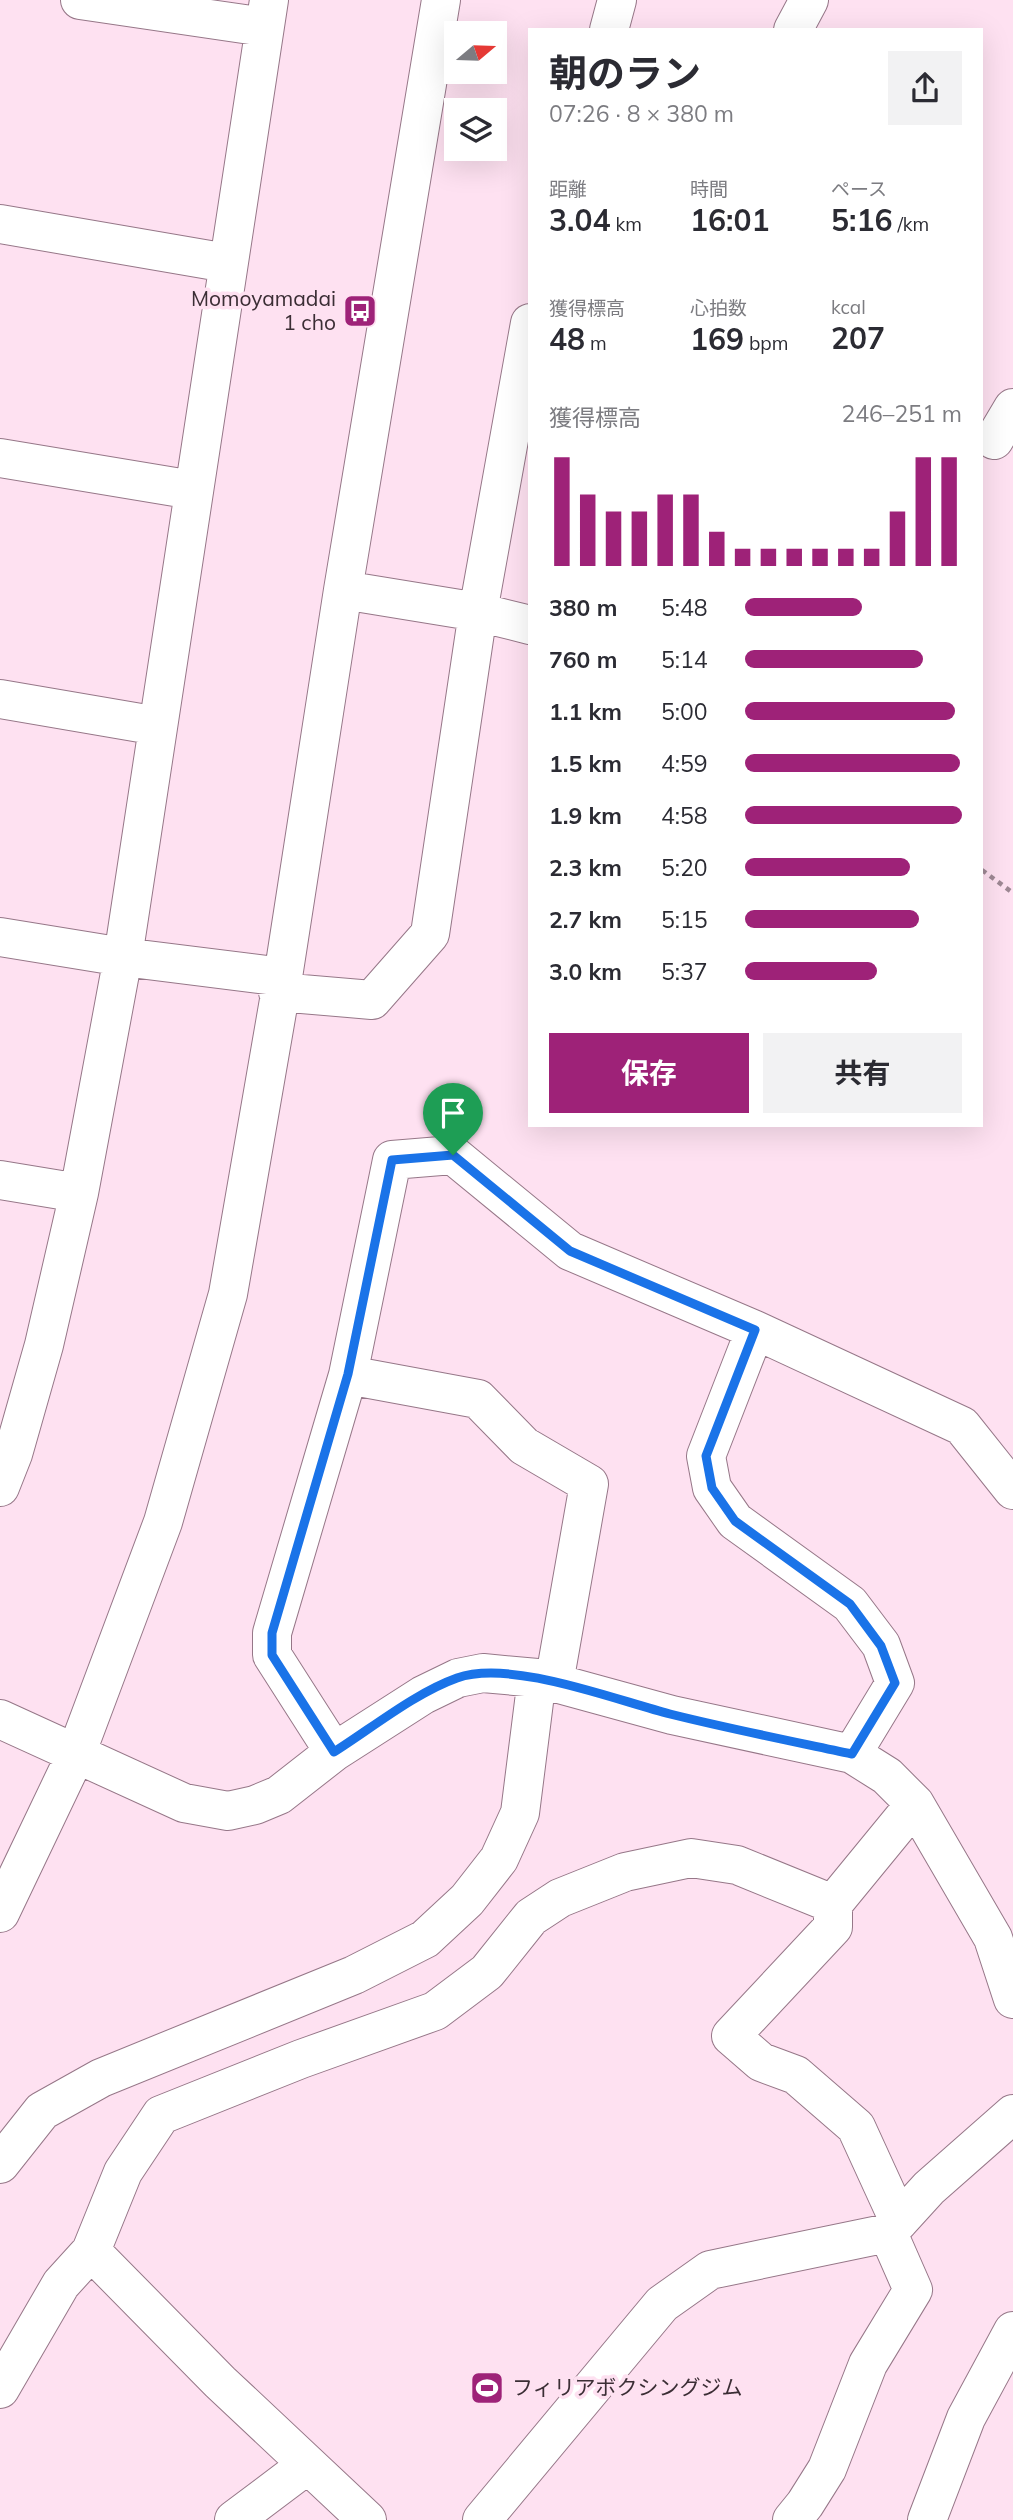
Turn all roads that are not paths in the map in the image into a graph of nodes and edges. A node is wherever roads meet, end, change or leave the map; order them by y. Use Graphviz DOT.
graph roads {
  1 [pos="80,0"];
  2 [pos="442,0"];
  3 [pos="617,0"];
  4 [pos="809,0"];
  5 [pos="266,13"];
  6 [pos="610,28"];
  7 [pos="794,28"];
  8 [pos="0,224"];
  9 [pos="227,263"];
  10 [pos="528,334"];
  11 [pos="0,458"];
  12 [pos="193,490"];
  13 [pos="343,590"];
  14 [pos="478,612"];
  15 [pos="528,624"];
  16 [pos="0,699"];
  17 [pos="158,726"];
  18 [pos="0,937"];
  19 [pos="123,957"];
  20 [pos="280,984"];
  21 [pos="0,1180"];
  22 [pos="79,1193"];
  23 [pos="755,1330"];
  24 [pos="348,1374"];
  25 [pos="4,1464"];
  26 [pos="1013,1490"];
  27 [pos="546,1681"];
  28 [pos="0,1719"];
  29 [pos="334,1752"];
  30 [pos="76,1754"];
  31 [pos="852,1754"];
  32 [pos="915,1804"];
  33 [pos="833,1904"];
  34 [pos="0,1913"];
  35 [pos="1003,1931"];
  36 [pos="1013,1999"];
  37 [pos="1013,2114"];
  38 [pos="0,2164"];
  39 [pos="893,2227"];
  40 [pos="91,2251"];
  41 [pos="1013,2331"];
  42 [pos="0,2389"];
  43 [pos="307,2465"];
  44 [pos="234,2520"];
  45 [pos="367,2520"];
  46 [pos="482,2520"];
  47 [pos="792,2520"];
  48 [pos="928,2520"];
  1 -- 5 [label="street"];
  2 -- 13 [label="street"];
  3 -- 6 [label="street"];
  4 -- 7 [label="street"];
  5 -- 9 [label="street"];
  8 -- 9 [label="street"];
  9 -- 12 [label="street"];
  10 -- 14 [label="street"];
  11 -- 12 [label="street"];
  12 -- 17 [label="street"];
  13 -- 14 [label="street"];
  13 -- 20 [label="street"];
  14 -- 15 [label="street"];
  14 -- 20 [label="street"];
  16 -- 17 [label="street"];
  17 -- 19 [label="street"];
  18 -- 19 [label="street"];
  19 -- 20 [label="street"];
  19 -- 22 [label="street"];
  20 -- 30 [label="street"];
  21 -- 22 [label="street"];
  22 -- 25 [label="street"];
  23 -- 24 [label="street"];
  23 -- 26 [label="street"];
  23 -- 31 [label="street"];
  24 -- 27 [label="street"];
  24 -- 29 [label="street"];
  27 -- 29 [label="street"];
  27 -- 31 [label="street"];
  27 -- 38 [label="street"];
  28 -- 30 [label="street"];
  29 -- 30 [label="street"];
  30 -- 34 [label="street"];
  31 -- 32 [label="street"];
  32 -- 33 [label="street"];
  32 -- 35 [label="street"];
  33 -- 39 [label="street"];
  33 -- 40 [label="street"];
  35 -- 36 [label="street"];
  37 -- 39 [label="street"];
  39 -- 46 [label="street"];
  39 -- 47 [label="street"];
  40 -- 42 [label="street"];
  40 -- 43 [label="street"];
  41 -- 48 [label="street"];
  43 -- 44 [label="street"];
  43 -- 45 [label="street"];
}
